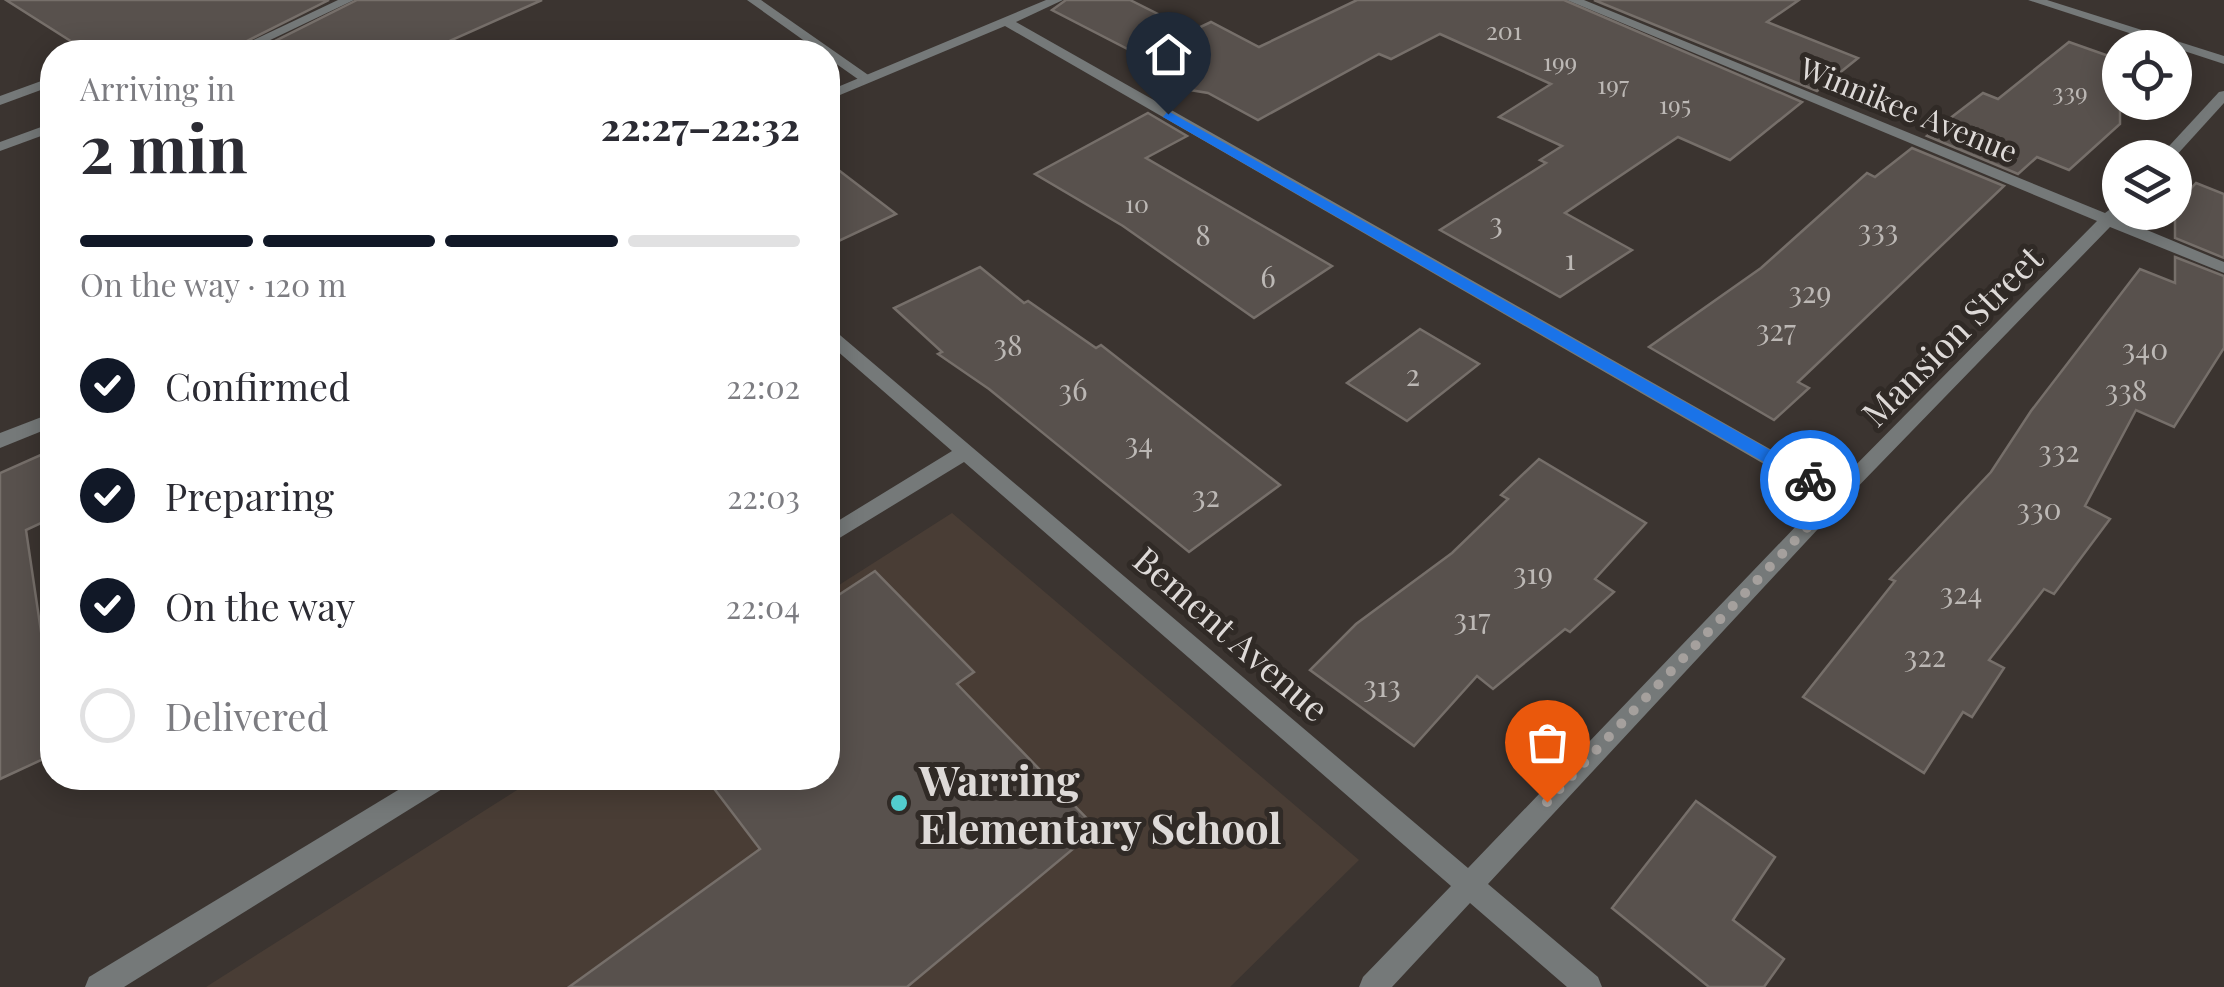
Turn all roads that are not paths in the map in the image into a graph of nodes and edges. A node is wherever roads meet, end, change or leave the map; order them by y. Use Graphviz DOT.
graph roads {
  1 [pos="348,0"];
  2 [pos="753,0"];
  3 [pos="1058,0"];
  4 [pos="1573,0"];
  5 [pos="2034,0"];
  6 [pos="1005,22"];
  7 [pos="261,40"];
  8 [pos="810,40"];
  9 [pos="2224,60"];
  10 [pos="840,61"];
  11 [pos="867,80"];
  12 [pos="40,86"];
  13 [pos="840,91"];
  14 [pos="2224,94"];
  15 [pos="0,101"];
  16 [pos="40,132"];
  17 [pos="2182,140"];
  18 [pos="0,147"];
  19 [pos="2102,209"];
  20 [pos="2102,226"];
  21 [pos="2147,230"];
  22 [pos="2224,268"];
  23 [pos="840,344"];
  24 [pos="40,425"];
  25 [pos="0,441"];
  26 [pos="966,452"];
  27 [pos="1837,496"];
  28 [pos="840,530"];
  29 [pos="419,790"];
  30 [pos="1468,886"];
  31 [pos="99,987"];
  32 [pos="1373,987"];
  33 [pos="1588,987"];
  1 -- 7 [label="street"];
  2 -- 8 [label="street"];
  3 -- 6 [label="street"];
  4 -- 19 [label="street, Winnikee Avenue"];
  5 -- 9 [label="street"];
  6 -- 11 [label="street"];
  6 -- 27 [label="street"];
  10 -- 11 [label="street"];
  11 -- 13 [label="street"];
  12 -- 15 [label="street"];
  14 -- 17 [label="street"];
  16 -- 18 [label="street"];
  20 -- 27 [label="street, Mansion Street"];
  21 -- 22 [label="street, Winnikee Avenue"];
  23 -- 26 [label="street, Bement Avenue"];
  24 -- 25 [label="street"];
  26 -- 28 [label="street"];
  26 -- 30 [label="street, Bement Avenue"];
  27 -- 30 [label="street, Mansion Street"];
  29 -- 31 [label="street"];
  30 -- 32 [label="street, Mansion Street"];
  30 -- 33 [label="street, Bement Avenue"];
}
